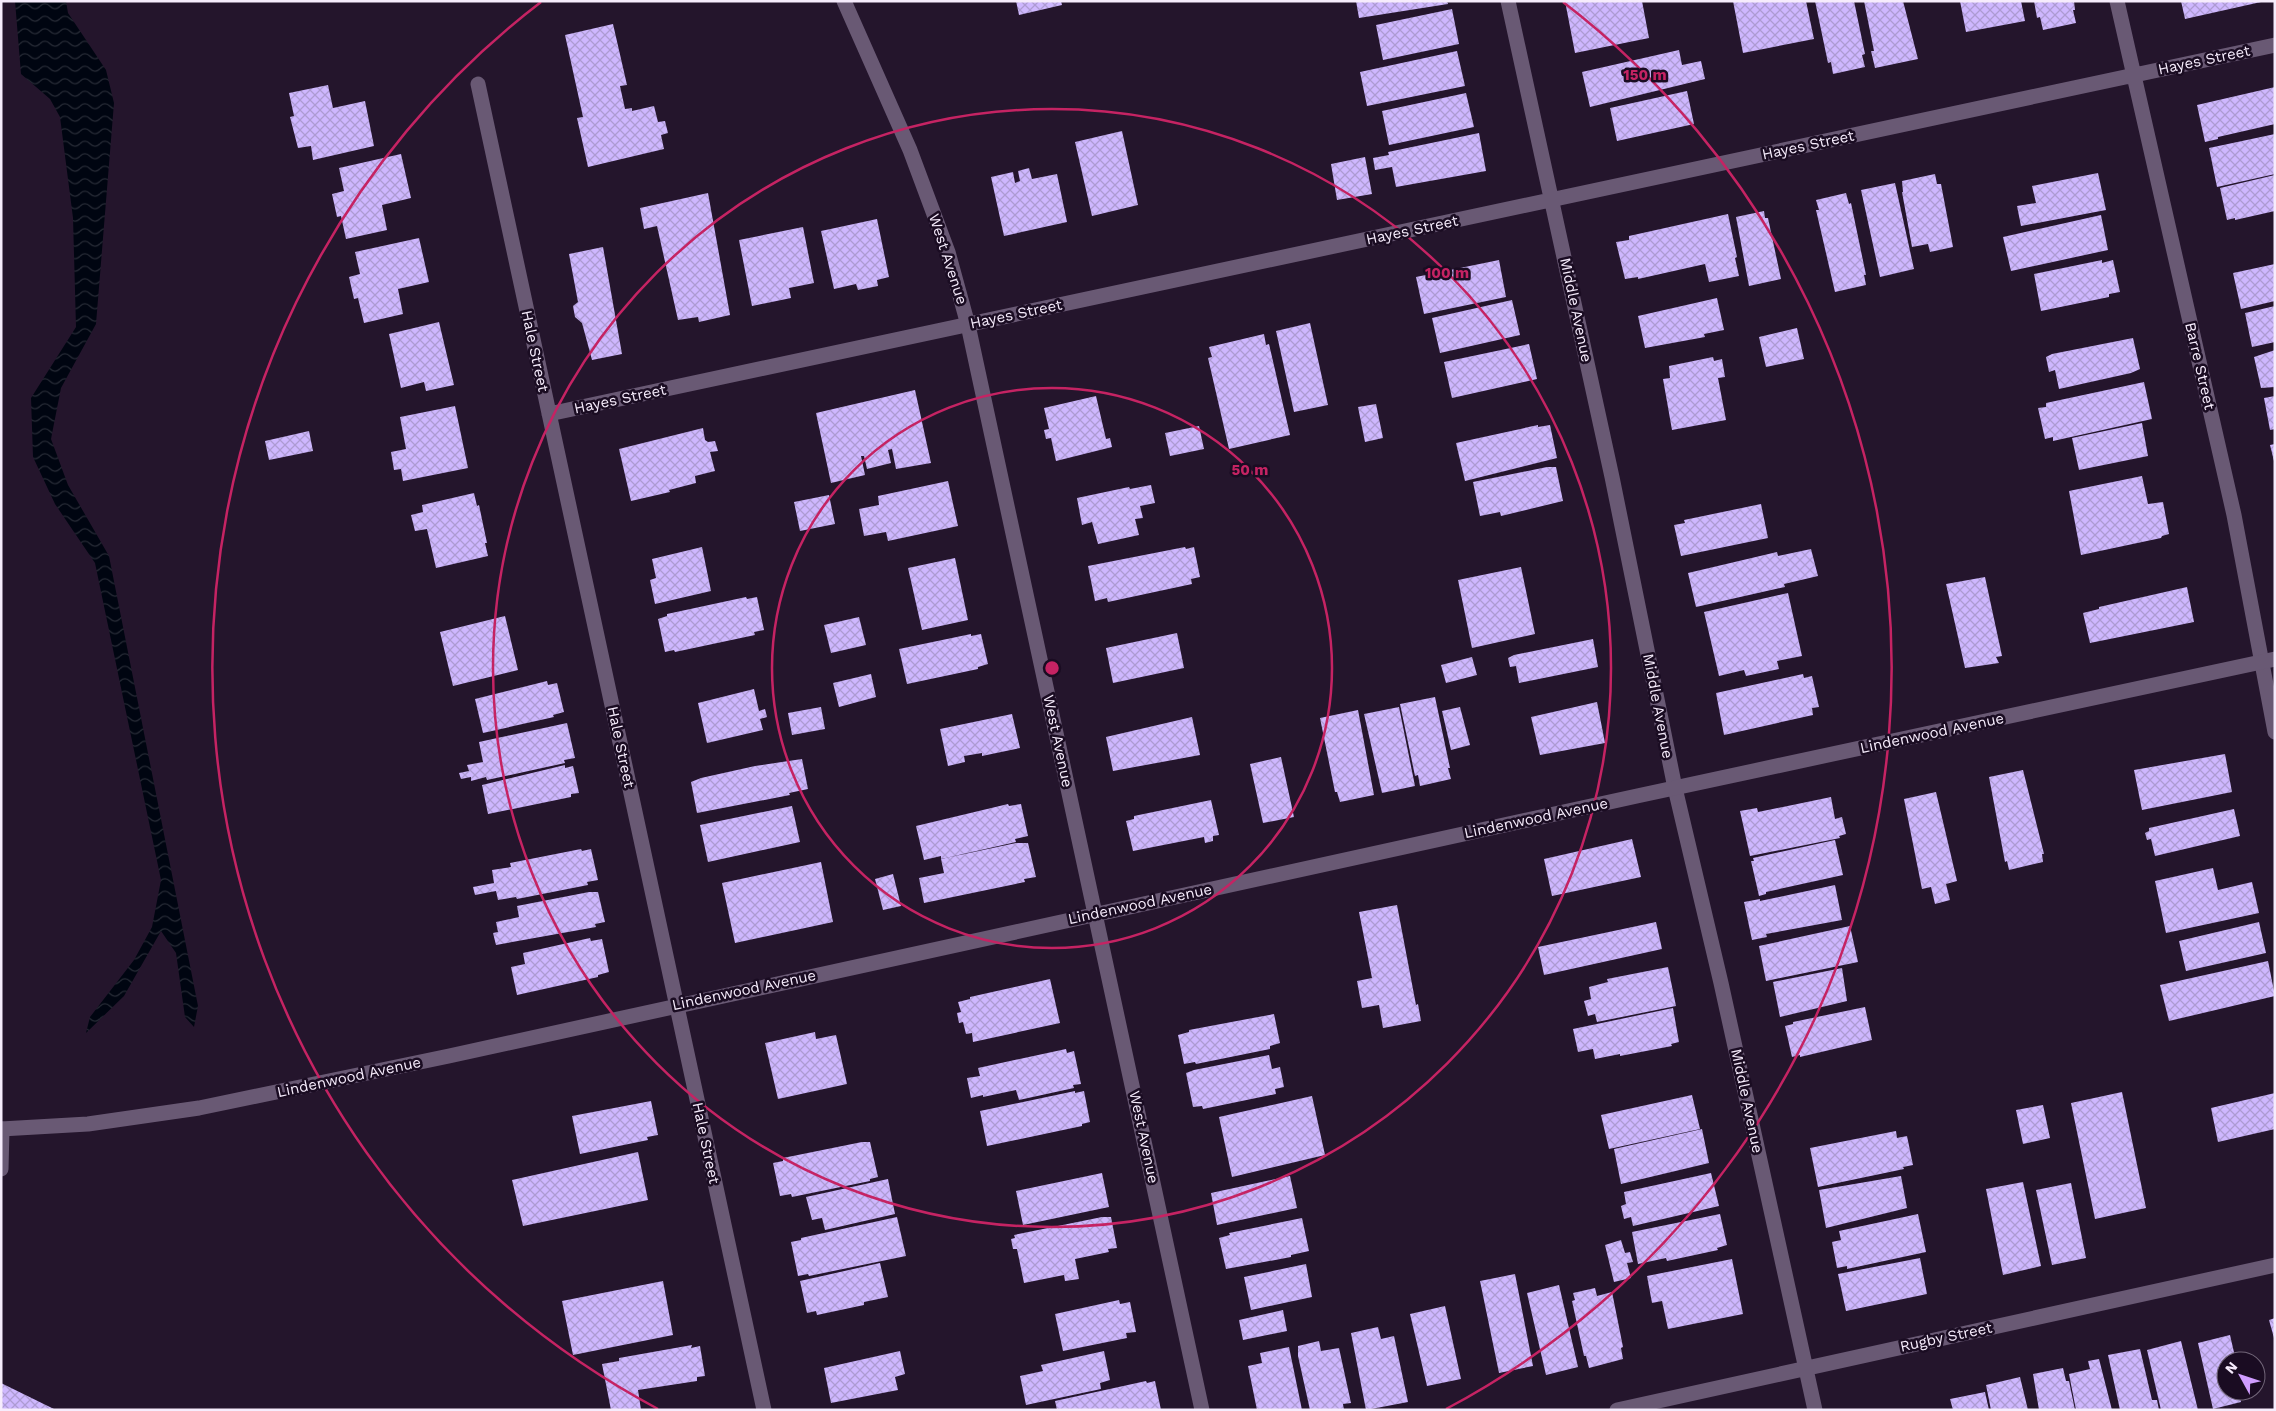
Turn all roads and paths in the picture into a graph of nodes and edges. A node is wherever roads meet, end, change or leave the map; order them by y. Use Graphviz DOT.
graph roads {
  1 [pos="844,1"];
  2 [pos="1508,1"];
  3 [pos="2118,1"];
  4 [pos="2275,45"];
  5 [pos="2133,75"];
  6 [pos="478,84"];
  7 [pos="1552,200"];
  8 [pos="968,325"];
  9 [pos="549,414"];
  10 [pos="2268,661"];
  11 [pos="2275,732"];
  12 [pos="1675,788"];
  13 [pos="1096,914"];
  14 [pos="677,1005"];
  15 [pos="2,1129"];
  16 [pos="1,1170"];
  17 [pos="2275,1264"];
  18 [pos="1806,1368"];
  19 [pos="764,1410"];
  20 [pos="1202,1410"];
  21 [pos="1617,1410"];
  22 [pos="1815,1410"];
  1 -- 8 [label="street, West Avenue"];
  2 -- 7 [label="street, Middle Avenue"];
  3 -- 5 [label="street, Barre Street"];
  4 -- 5 [label="street, Hayes Street"];
  5 -- 7 [label="street, Hayes Street"];
  5 -- 10 [label="street, Barre Street"];
  6 -- 9 [label="street, Hale Street"];
  7 -- 8 [label="street, Hayes Street"];
  7 -- 12 [label="street, Middle Avenue"];
  8 -- 9 [label="street, Hayes Street"];
  8 -- 13 [label="street, West Avenue"];
  9 -- 14 [label="street, Hale Street"];
  10 -- 11 [label="street, Barre Street"];
  10 -- 12 [label="street, Lindenwood Avenue"];
  12 -- 13 [label="street, Lindenwood Avenue"];
  12 -- 18 [label="street, Middle Avenue"];
  13 -- 14 [label="street, Lindenwood Avenue"];
  13 -- 20 [label="street, West Avenue"];
  14 -- 15 [label="street, Lindenwood Avenue"];
  14 -- 19 [label="street, Hale Street"];
  15 -- 16 [label="street"];
  17 -- 18 [label="street, Rugby Street"];
  18 -- 21 [label="street, Rugby Street"];
  18 -- 22 [label="street, Middle Avenue"];
}
